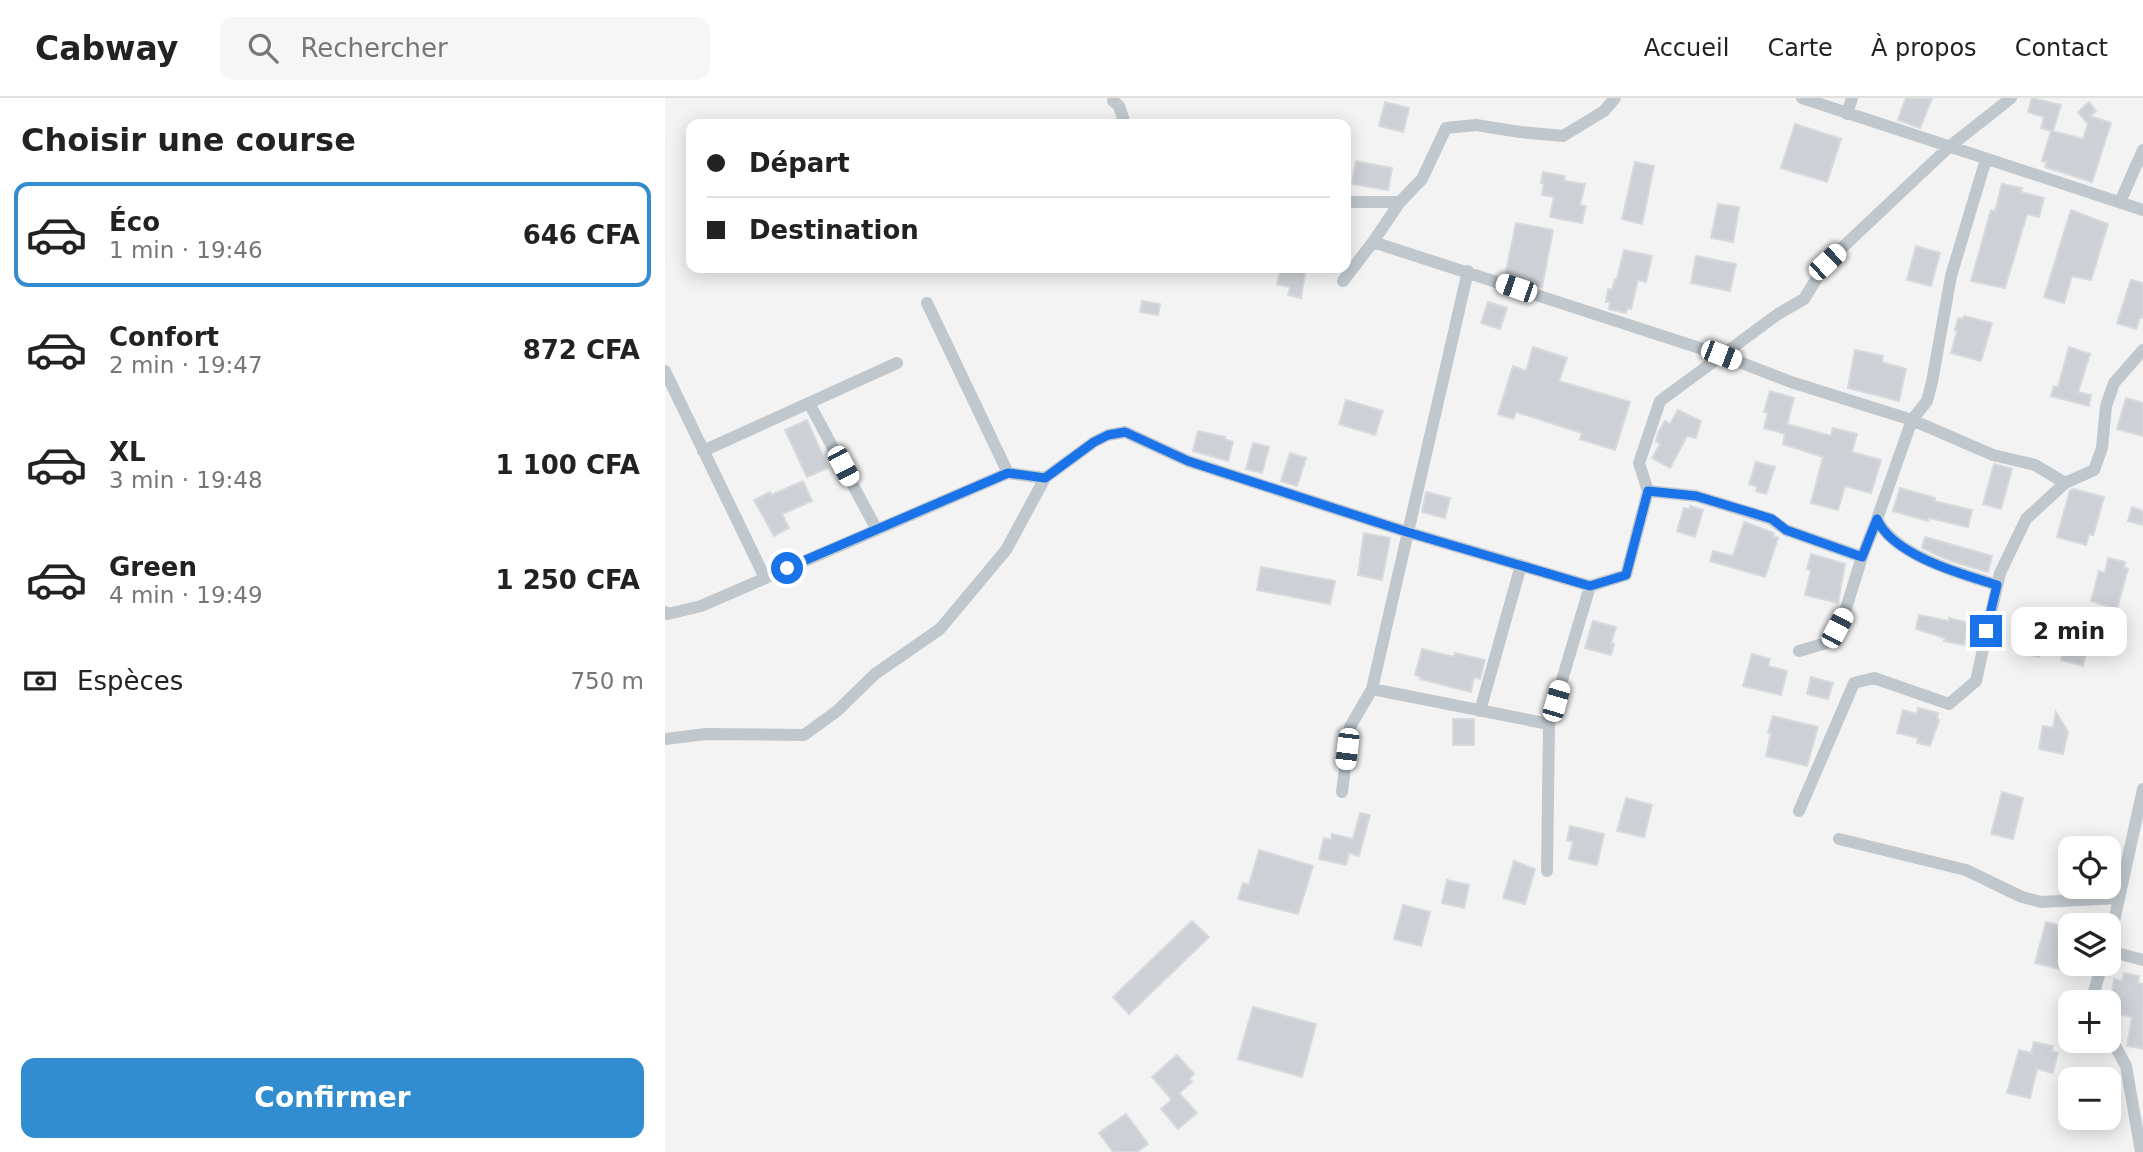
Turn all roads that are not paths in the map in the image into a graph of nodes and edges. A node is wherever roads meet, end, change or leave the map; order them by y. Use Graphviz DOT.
graph roads {
  1 [pos="1615,98"];
  2 [pos="1802,98"];
  3 [pos="1852,98"];
  4 [pos="2011,98"];
  5 [pos="1113,101"];
  6 [pos="1847,114"];
  7 [pos="1123,119"];
  8 [pos="1949,147"];
  9 [pos="2143,150"];
  10 [pos="1986,159"];
  11 [pos="1351,202"];
  12 [pos="1400,202"];
  13 [pos="2120,202"];
  14 [pos="2143,210"];
  15 [pos="1373,242"];
  16 [pos="1351,271"];
  17 [pos="1468,271"];
  18 [pos="1349,273"];
  19 [pos="1343,281"];
  20 [pos="927,303"];
  21 [pos="2143,350"];
  22 [pos="1721,355"];
  23 [pos="897,363"];
  24 [pos="665,371"];
  25 [pos="809,403"];
  26 [pos="1912,420"];
  27 [pos="703,451"];
  28 [pos="1008,473"];
  29 [pos="1045,478"];
  30 [pos="2065,483"];
  31 [pos="1648,491"];
  32 [pos="1877,519"];
  33 [pos="877,530"];
  34 [pos="1407,532"];
  35 [pos="1862,557"];
  36 [pos="1521,565"];
  37 [pos="765,578"];
  38 [pos="1997,585"];
  39 [pos="1590,586"];
  40 [pos="665,612"];
  41 [pos="1799,651"];
  42 [pos="1372,689"];
  43 [pos="1480,711"];
  44 [pos="1549,724"];
  45 [pos="665,739"];
  46 [pos="2143,789"];
  47 [pos="1342,792"];
  48 [pos="1799,811"];
  49 [pos="2140,820"];
  50 [pos="1839,839"];
  51 [pos="1547,871"];
  52 [pos="2121,891"];
  53 [pos="2100,899"];
  54 [pos="2121,954"];
  55 [pos="2143,960"];
  56 [pos="2119,1053"];
  57 [pos="2141,1152"];
  1 -- 12 [label="street"];
  2 -- 6 [label="street"];
  3 -- 6 [label="street"];
  4 -- 8 [label="street"];
  5 -- 7 [label="street"];
  6 -- 8 [label="street"];
  8 -- 10 [label="street"];
  8 -- 22 [label="street"];
  9 -- 13 [label="street"];
  10 -- 13 [label="street"];
  10 -- 26 [label="street"];
  11 -- 12 [label="street"];
  12 -- 15 [label="street"];
  13 -- 14 [label="street"];
  15 -- 16 [label="street"];
  15 -- 17 [label="street"];
  17 -- 22 [label="street"];
  17 -- 34 [label="street"];
  18 -- 19 [label="street"];
  20 -- 28 [label="street"];
  21 -- 30 [label="street"];
  22 -- 26 [label="street"];
  22 -- 31 [label="street"];
  23 -- 25 [label="street"];
  24 -- 27 [label="street"];
  25 -- 27 [label="street"];
  25 -- 33 [label="street"];
  26 -- 30 [label="street"];
  26 -- 32 [label="street"];
  27 -- 37 [label="street"];
  28 -- 29 [label="street"];
  28 -- 33 [label="street"];
  29 -- 34 [label="street"];
  29 -- 45 [label="street"];
  30 -- 38 [label="street"];
  31 -- 35 [label="street"];
  31 -- 39 [label="street"];
  32 -- 35 [label="street"];
  32 -- 38 [label="street"];
  33 -- 37 [label="street"];
  34 -- 36 [label="street"];
  34 -- 42 [label="street"];
  35 -- 41 [label="street"];
  36 -- 39 [label="street"];
  36 -- 43 [label="street"];
  37 -- 40 [label="street"];
  38 -- 48 [label="street"];
  39 -- 44 [label="street"];
  42 -- 43 [label="street"];
  42 -- 47 [label="street"];
  43 -- 44 [label="street"];
  44 -- 51 [label="street"];
  46 -- 49 [label="street"];
  49 -- 52 [label="street"];
  50 -- 53 [label="street"];
  54 -- 55 [label="street"];
  56 -- 57 [label="street"];
}
